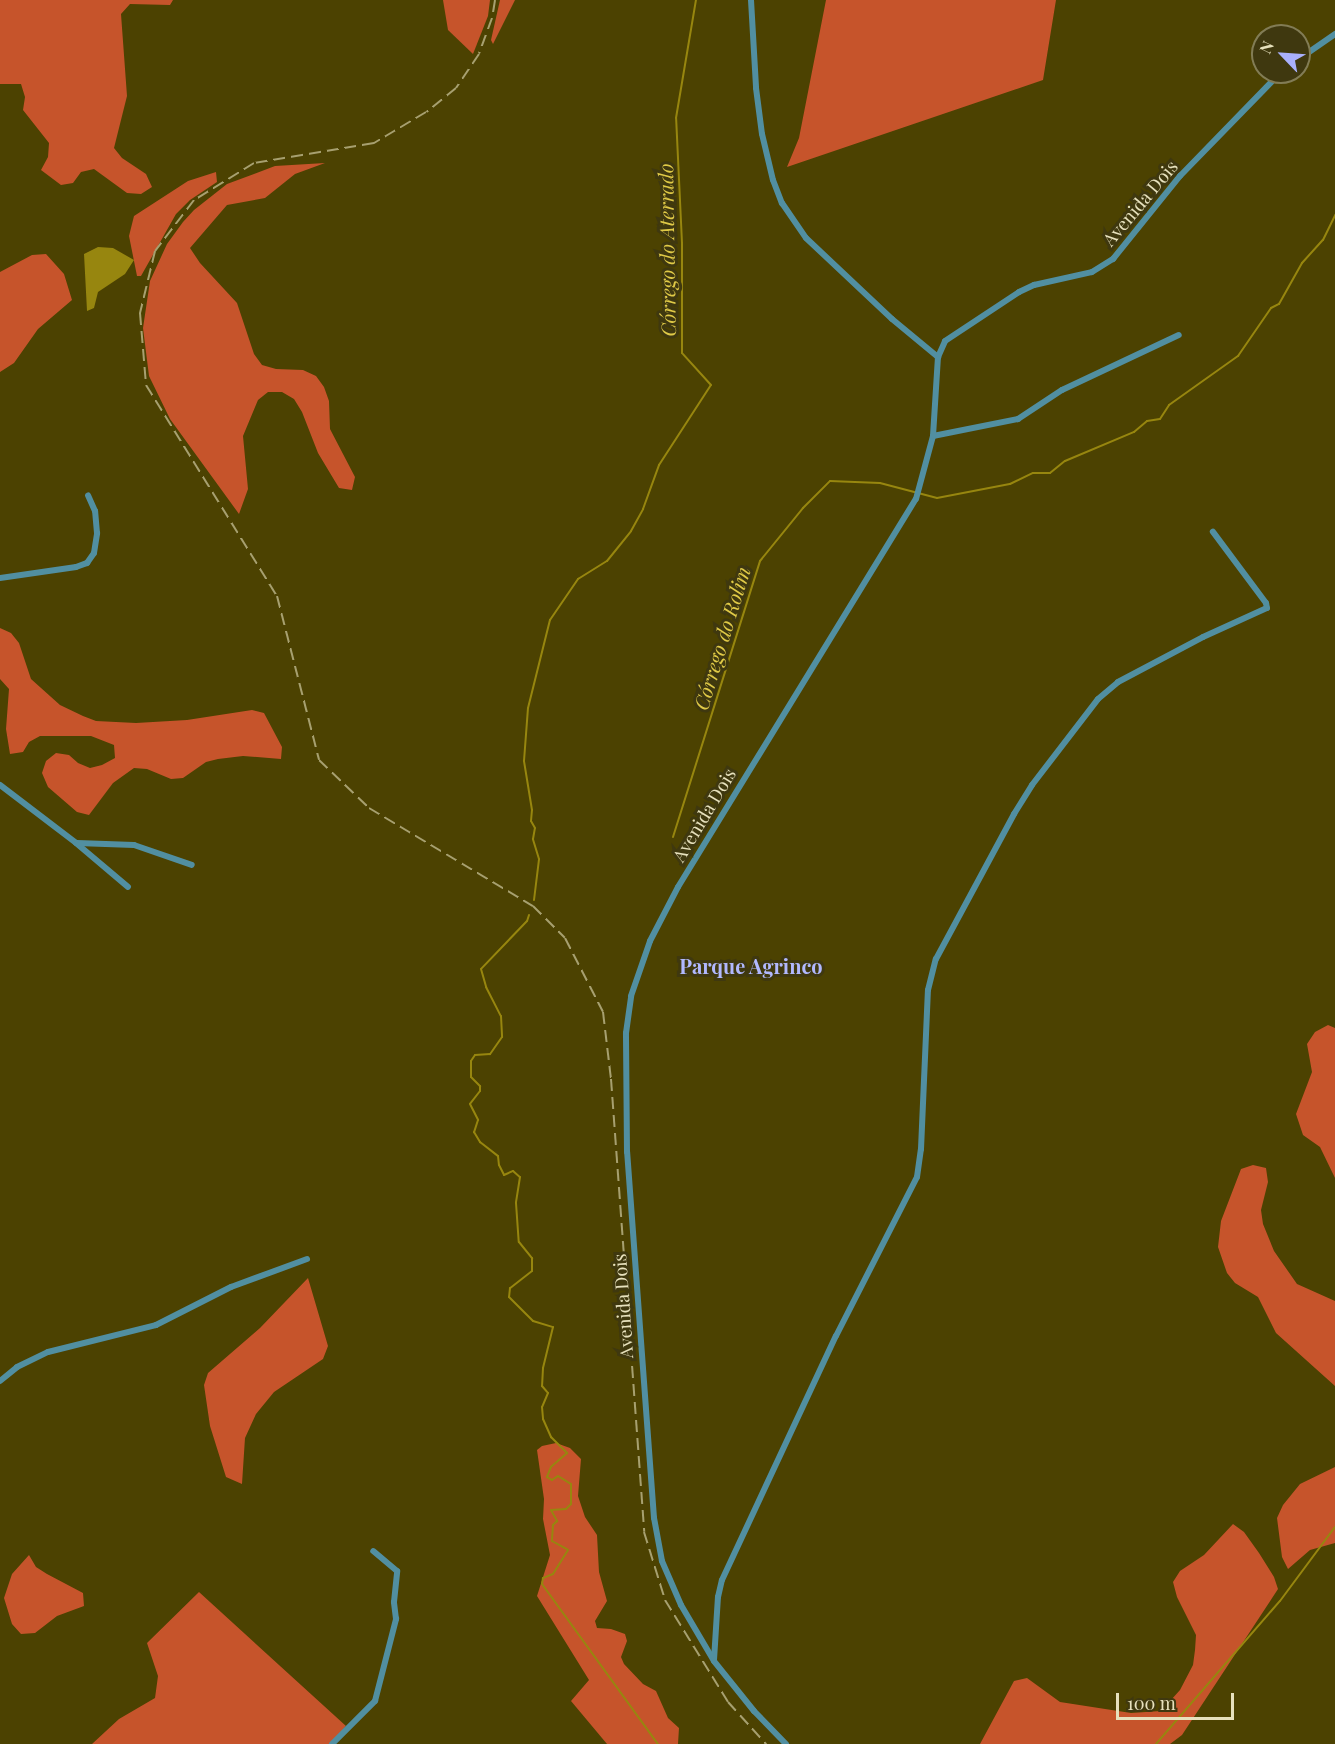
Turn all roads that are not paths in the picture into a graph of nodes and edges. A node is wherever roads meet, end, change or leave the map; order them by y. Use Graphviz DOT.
graph roads {
  1 [pos="751,0"];
  2 [pos="1335,34"];
  3 [pos="1311,51"];
  4 [pos="1269,84"];
  5 [pos="1179,335"];
  6 [pos="938,357"];
  7 [pos="933,436"];
  8 [pos="88,495"];
  9 [pos="1213,532"];
  10 [pos="0,578"];
  11 [pos="0,785"];
  12 [pos="76,843"];
  13 [pos="192,865"];
  14 [pos="128,887"];
  15 [pos="307,1259"];
  16 [pos="0,1381"];
  17 [pos="373,1551"];
  18 [pos="714,1661"];
  19 [pos="332,1744"];
  20 [pos="786,1744"];
  1 -- 6 [label="street"];
  2 -- 3 [label="street"];
  4 -- 6 [label="street, Avenida Dois"];
  5 -- 7 [label="street"];
  6 -- 7 [label="street, Avenida Dois"];
  7 -- 18 [label="street, Avenida Dois"];
  8 -- 10 [label="street"];
  9 -- 18 [label="street"];
  11 -- 12 [label="street"];
  12 -- 13 [label="street"];
  12 -- 14 [label="street"];
  15 -- 16 [label="street"];
  17 -- 19 [label="street"];
  18 -- 20 [label="street, Avenida Dois"];
}
